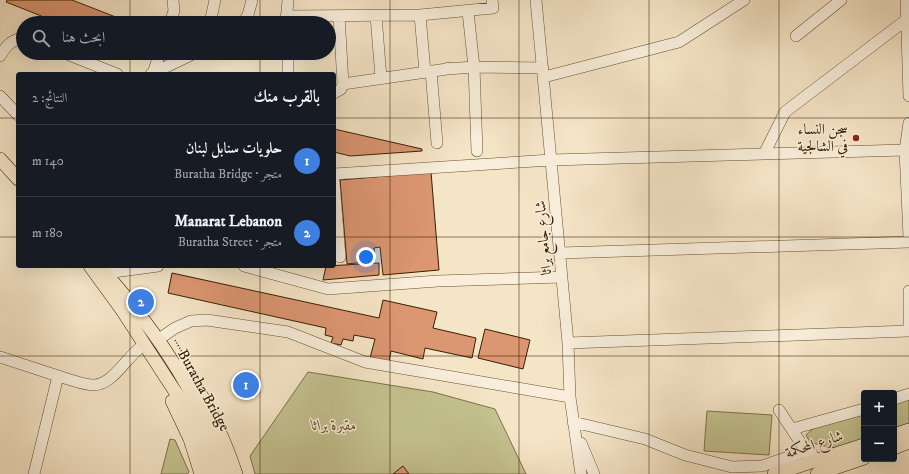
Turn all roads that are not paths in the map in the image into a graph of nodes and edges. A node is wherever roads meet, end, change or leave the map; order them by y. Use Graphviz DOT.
graph roads {
  1 [pos="172,0"];
  2 [pos="214,0"];
  3 [pos="252,0"];
  4 [pos="288,0"];
  5 [pos="492,0"];
  6 [pos="536,0"];
  7 [pos="744,0"];
  8 [pos="841,0"];
  9 [pos="906,0"];
  10 [pos="468,12"];
  11 [pos="420,15"];
  12 [pos="172,16"];
  13 [pos="211,16"];
  14 [pos="247,16"];
  15 [pos="286,16"];
  16 [pos="336,16"];
  17 [pos="339,16"];
  18 [pos="376,16"];
  19 [pos="906,20"];
  20 [pos="796,36"];
  21 [pos="16,39"];
  22 [pos="0,56"];
  23 [pos="82,60"];
  24 [pos="157,60"];
  25 [pos="181,60"];
  26 [pos="288,60"];
  27 [pos="474,67"];
  28 [pos="112,72"];
  29 [pos="153,72"];
  30 [pos="156,72"];
  31 [pos="288,72"];
  32 [pos="428,72"];
  33 [pos="543,73"];
  34 [pos="909,75"];
  35 [pos="381,78"];
  36 [pos="343,84"];
  37 [pos="336,92"];
  38 [pos="0,96"];
  39 [pos="909,96"];
  40 [pos="16,114"];
  41 [pos="909,123"];
  42 [pos="437,143"];
  43 [pos="904,150"];
  44 [pos="477,151"];
  45 [pos="764,154"];
  46 [pos="0,159"];
  47 [pos="551,160"];
  48 [pos="0,171"];
  49 [pos="336,174"];
  50 [pos="16,177"];
  51 [pos="16,187"];
  52 [pos="336,207"];
  53 [pos="909,236"];
  54 [pos="909,242"];
  55 [pos="560,253"];
  56 [pos="340,257"];
  57 [pos="92,268"];
  58 [pos="121,268"];
  59 [pos="252,268"];
  60 [pos="103,269"];
  61 [pos="561,277"];
  62 [pos="909,291"];
  63 [pos="127,306"];
  64 [pos="909,331"];
  65 [pos="162,337"];
  66 [pos="568,344"];
  67 [pos="141,347"];
  68 [pos="0,357"];
  69 [pos="58,376"];
  70 [pos="909,394"];
  71 [pos="570,397"];
  72 [pos="897,398"];
  73 [pos="779,410"];
  74 [pos="861,410"];
  75 [pos="573,422"];
  76 [pos="792,429"];
  77 [pos="909,430"];
  78 [pos="206,434"];
  79 [pos="897,434"];
  80 [pos="909,442"];
  81 [pos="861,447"];
  82 [pos="897,447"];
  83 [pos="806,451"];
  84 [pos="861,459"];
  85 [pos="762,466"];
  86 [pos="817,471"];
  87 [pos="34,474"];
  88 [pos="201,474"];
  89 [pos="213,474"];
  90 [pos="225,474"];
  91 [pos="236,474"];
  92 [pos="581,474"];
  93 [pos="594,474"];
  94 [pos="740,474"];
  95 [pos="774,474"];
  1 -- 12 [label="street"];
  2 -- 13 [label="street"];
  3 -- 14 [label="street"];
  4 -- 15 [label="street"];
  5 -- 10 [label="street"];
  6 -- 33 [label="street, شارع جامع براثا"];
  7 -- 33 [label="street"];
  8 -- 20 [label="street"];
  9 -- 19 [label="street"];
  10 -- 11 [label="street"];
  10 -- 27 [label="street"];
  11 -- 18 [label="street"];
  11 -- 32 [label="street"];
  16 -- 17 [label="street"];
  17 -- 18 [label="street"];
  17 -- 36 [label="street"];
  18 -- 35 [label="street"];
  19 -- 34 [label="street"];
  19 -- 45 [label="street"];
  21 -- 22 [label="street"];
  23 -- 28 [label="street"];
  24 -- 29 [label="street"];
  25 -- 30 [label="street"];
  26 -- 31 [label="street"];
  27 -- 32 [label="street"];
  27 -- 33 [label="street"];
  27 -- 44 [label="street"];
  32 -- 35 [label="street"];
  32 -- 42 [label="street"];
  33 -- 47 [label="street, شارع جامع براثا"];
  34 -- 39 [label="street"];
  35 -- 36 [label="street"];
  36 -- 37 [label="street"];
  38 -- 40 [label="street"];
  41 -- 43 [label="street"];
  43 -- 45 [label="street"];
  43 -- 53 [label="street"];
  45 -- 47 [label="street"];
  46 -- 50 [label="main road"];
  47 -- 49 [label="street"];
  47 -- 55 [label="street, شارع جامع براثا"];
  48 -- 51 [label="main road"];
  52 -- 56 [label="street"];
  54 -- 55 [label="street"];
  55 -- 61 [label="street, شارع جامع براثا"];
  57 -- 63 [label="main road"];
  58 -- 60 [label="street"];
  59 -- 61 [label="street"];
  60 -- 63 [label="main road"];
  61 -- 66 [label="street, شارع جامع براثا"];
  62 -- 64 [label="street"];
  63 -- 65 [label="main road"];
  63 -- 67 [label="main road"];
  63 -- 78 [label="main road, Buratha Bridge"];
  64 -- 66 [label="street"];
  65 -- 71 [label="street"];
  65 -- 91 [label="main road"];
  66 -- 71 [label="street, شارع جامع براثا"];
  67 -- 69 [label="street"];
  67 -- 88 [label="main road"];
  68 -- 69 [label="street"];
  69 -- 87 [label="street"];
  70 -- 72 [label="street"];
  71 -- 75 [label="street, شارع جامع براثا"];
  73 -- 76 [label="street"];
  74 -- 76 [label="street"];
  75 -- 85 [label="street"];
  75 -- 92 [label="street, شارع جامع براثا"];
  75 -- 93 [label="street"];
  76 -- 83 [label="street"];
  77 -- 79 [label="main road"];
  78 -- 89 [label="main road, Buratha Bridge"];
  78 -- 90 [label="main road, Buratha Bridge"];
  80 -- 82 [label="main road"];
  81 -- 86 [label="main road, شارع المحكمة"];
  83 -- 85 [label="street"];
  83 -- 86 [label="street"];
  84 -- 86 [label="main road, شارع المحكمة"];
  85 -- 94 [label="street"];
  86 -- 95 [label="main road, شارع المحكمة"];
}
